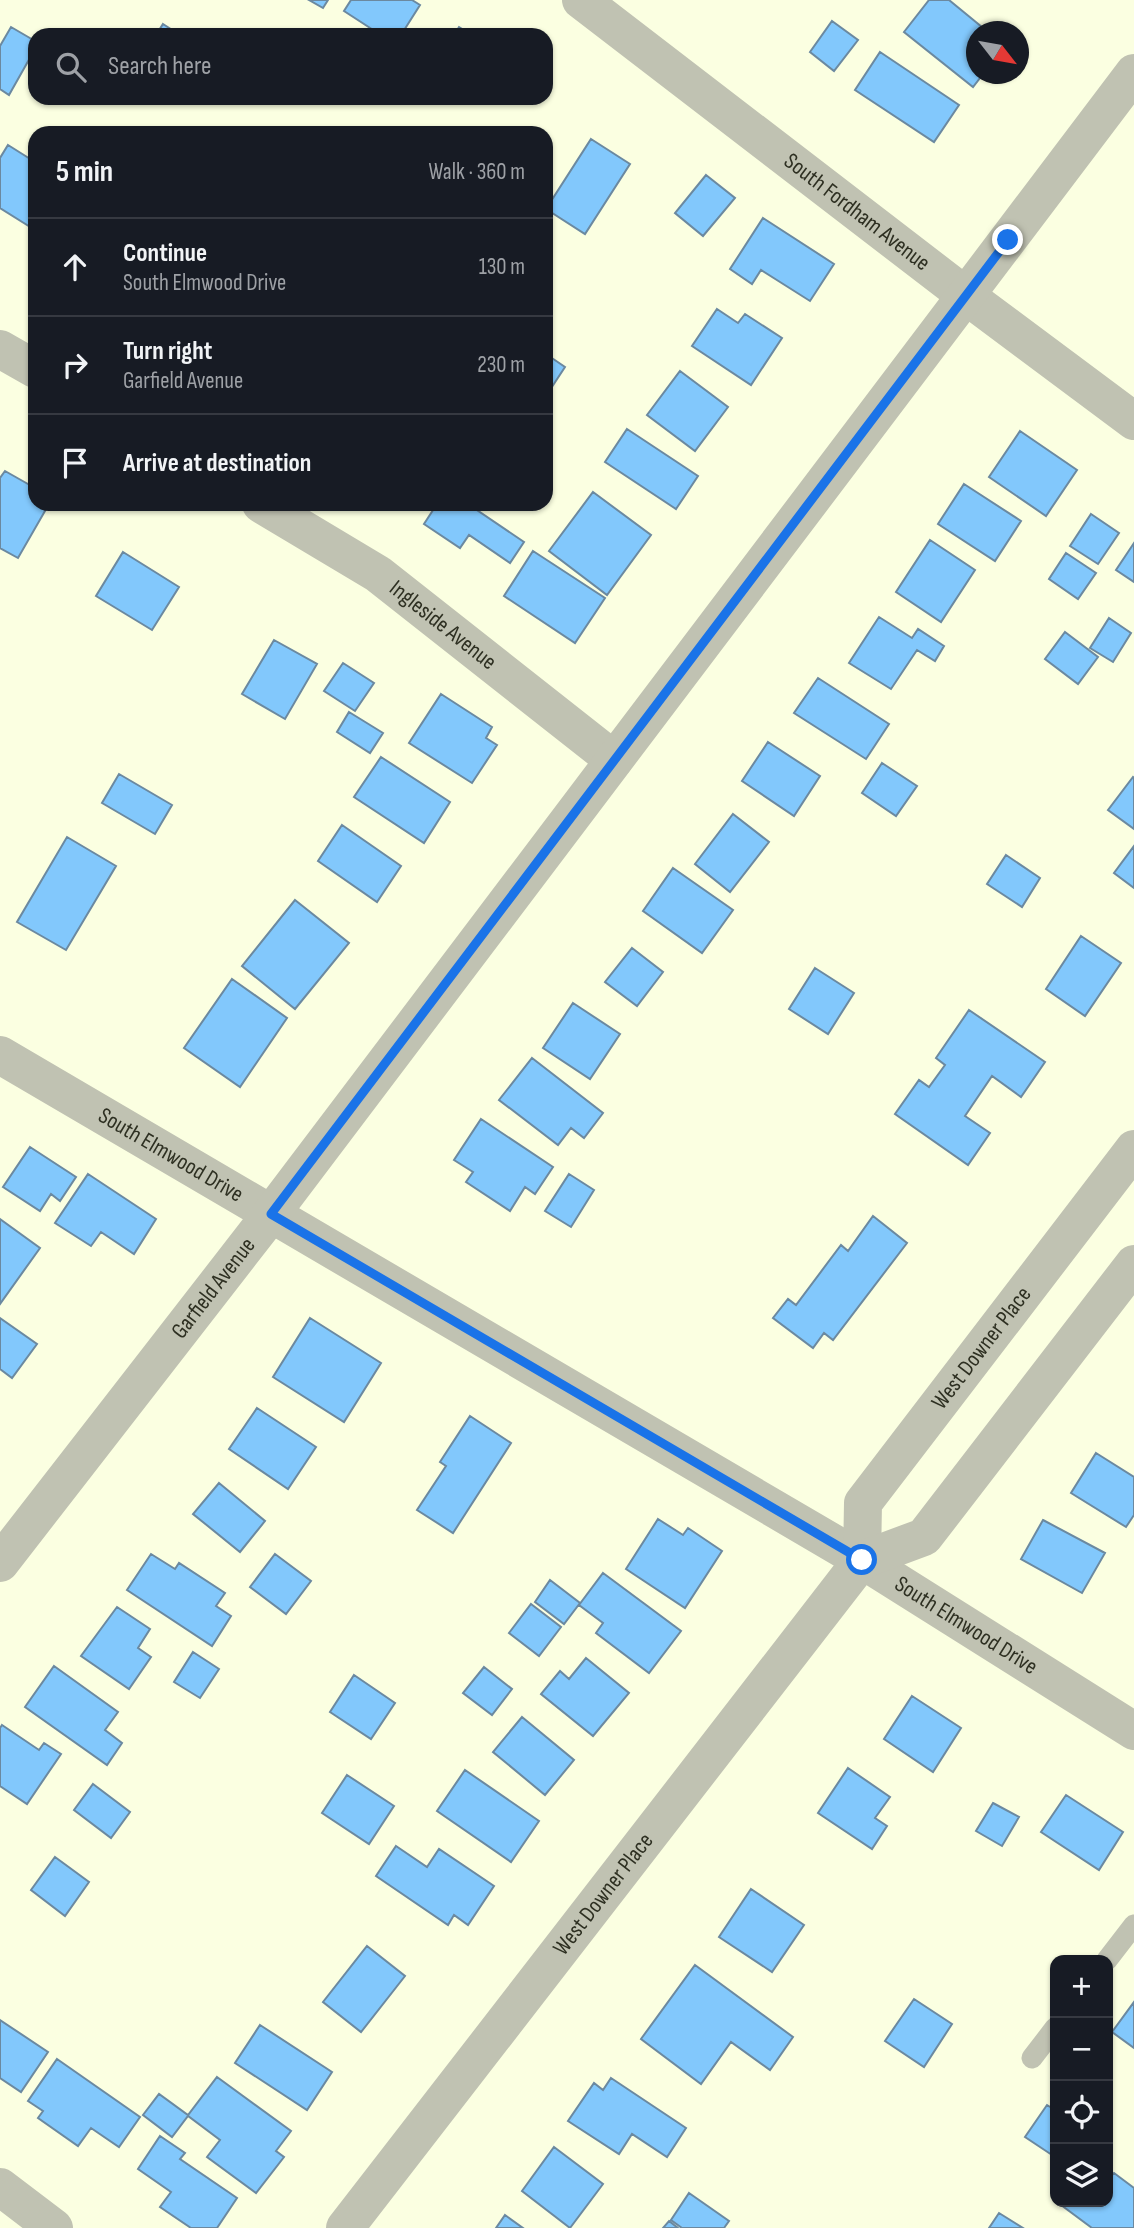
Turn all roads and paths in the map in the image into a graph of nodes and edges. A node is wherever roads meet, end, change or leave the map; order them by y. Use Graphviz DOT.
graph roads {
  1 [pos="581,0"];
  2 [pos="1134,73"];
  3 [pos="965,295"];
  4 [pos="0,349"];
  5 [pos="28,365"];
  6 [pos="1134,421"];
  7 [pos="273,511"];
  8 [pos="614,760"];
  9 [pos="0,1055"];
  10 [pos="1134,1149"];
  11 [pos="271,1214"];
  12 [pos="1134,1264"];
  13 [pos="862,1560"];
  14 [pos="0,1563"];
  15 [pos="1134,1731"];
  16 [pos="1134,1925"];
  17 [pos="1111,1955"];
  18 [pos="1050,2035"];
  19 [pos="1032,2058"];
  20 [pos="0,2187"];
  21 [pos="54,2228"];
  22 [pos="345,2228"];
  1 -- 3 [label="street, South Fordham Avenue"];
  2 -- 3 [label="street, Garfield Avenue"];
  3 -- 6 [label="street, South Fordham Avenue"];
  3 -- 8 [label="street, Garfield Avenue"];
  4 -- 5 [label="street"];
  7 -- 8 [label="street, Ingleside Avenue"];
  8 -- 11 [label="street, Garfield Avenue"];
  9 -- 11 [label="street, South Elmwood Drive"];
  10 -- 13 [label="street, West Downer Place"];
  11 -- 13 [label="street, South Elmwood Drive"];
  11 -- 14 [label="street, Garfield Avenue"];
  12 -- 13 [label="street"];
  13 -- 15 [label="street, South Elmwood Drive"];
  13 -- 22 [label="street, West Downer Place"];
  16 -- 17 [label="lane"];
  18 -- 19 [label="lane"];
  20 -- 21 [label="street"];
}
